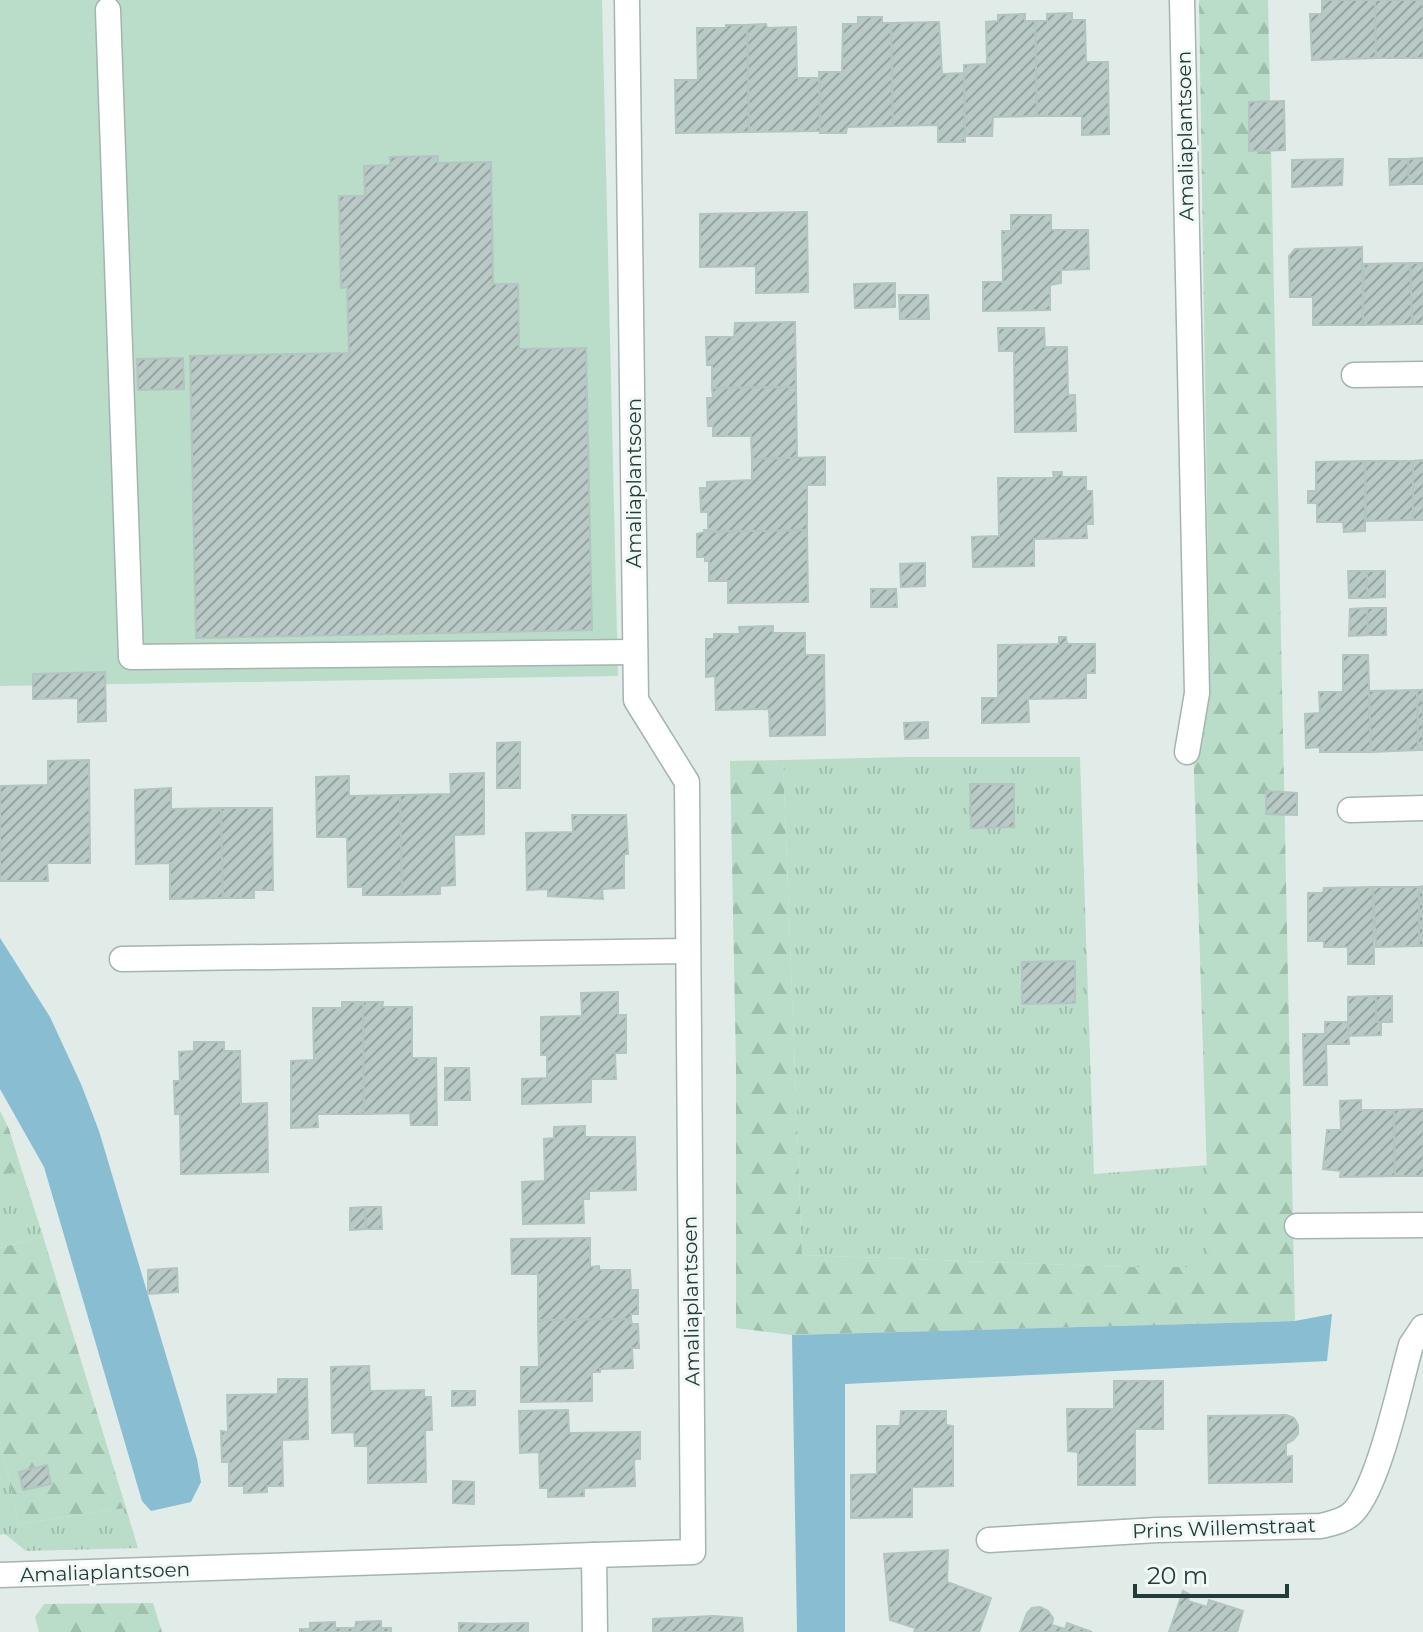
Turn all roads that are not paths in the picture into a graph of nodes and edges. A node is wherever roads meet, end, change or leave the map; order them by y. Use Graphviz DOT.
graph roads {
  1 [pos="627,0"];
  2 [pos="1182,0"];
  3 [pos="108,10"];
  4 [pos="1423,374"];
  5 [pos="1354,375"];
  6 [pos="635,652"];
  7 [pos="1187,752"];
  8 [pos="1423,808"];
  9 [pos="1350,810"];
  10 [pos="687,951"];
  11 [pos="122,959"];
  12 [pos="1423,1225"];
  13 [pos="1297,1226"];
  14 [pos="1423,1327"];
  15 [pos="989,1540"];
  16 [pos="594,1555"];
  17 [pos="0,1575"];
  18 [pos="595,1632"];
  1 -- 6 [label="street, Amaliaplantsoen"];
  2 -- 7 [label="street, Amaliaplantsoen"];
  3 -- 6 [label="street"];
  4 -- 5 [label="street"];
  6 -- 10 [label="street, Amaliaplantsoen"];
  8 -- 9 [label="street"];
  10 -- 11 [label="street"];
  10 -- 16 [label="street, Amaliaplantsoen"];
  12 -- 13 [label="street"];
  14 -- 15 [label="street, Prins Willemstraat"];
  16 -- 17 [label="street, Amaliaplantsoen"];
  16 -- 18 [label="street"];
}
